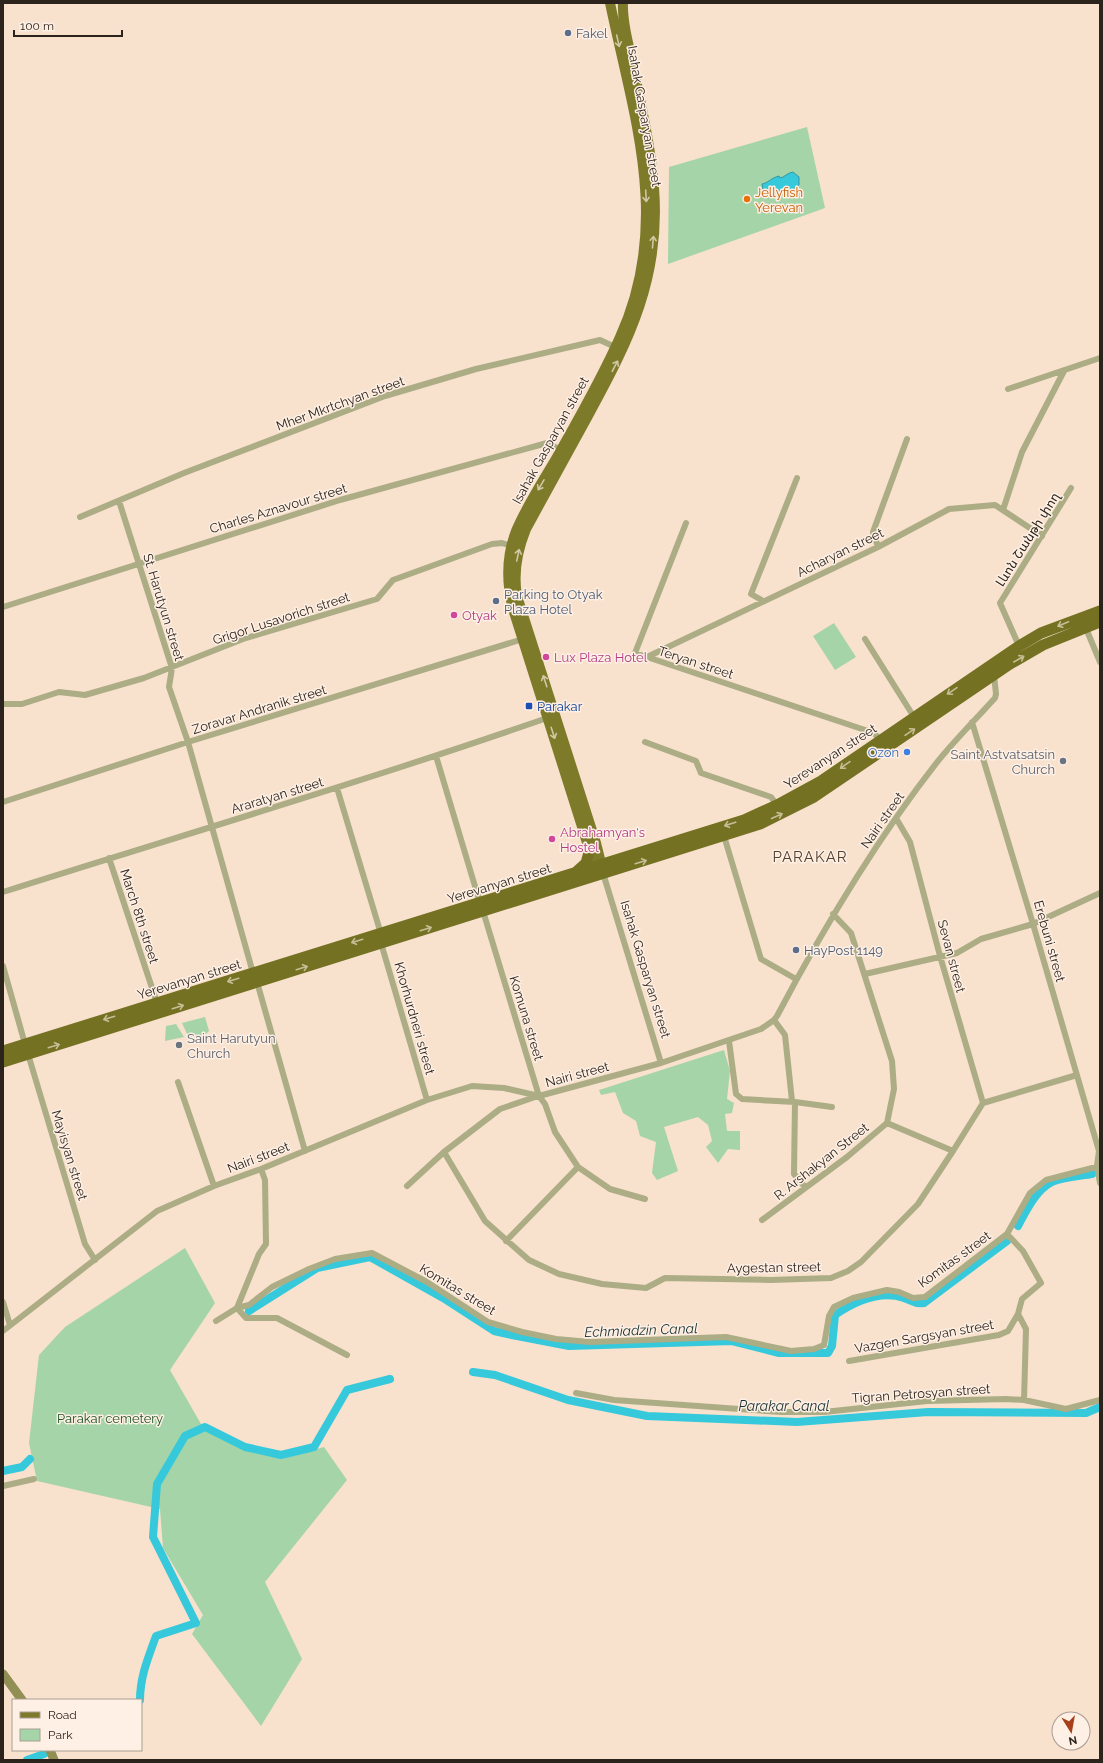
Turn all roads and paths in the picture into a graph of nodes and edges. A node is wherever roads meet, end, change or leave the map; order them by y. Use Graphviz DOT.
graph roads {
  1 [pos="610,3"];
  2 [pos="623,3"];
  3 [pos="615,348"];
  4 [pos="1100,358"];
  5 [pos="1064,371"];
  6 [pos="1008,389"];
  7 [pos="907,439"];
  8 [pos="561,450"];
  9 [pos="797,478"];
  10 [pos="1071,488"];
  11 [pos="119,501"];
  12 [pos="1003,510"];
  13 [pos="80,517"];
  14 [pos="686,523"];
  15 [pos="1042,536"];
  16 [pos="511,546"];
  17 [pos="878,546"];
  18 [pos="140,563"];
  19 [pos="763,601"];
  20 [pos="3,607"];
  21 [pos="1100,611"];
  22 [pos="1100,622"];
  23 [pos="1085,626"];
  24 [pos="522,639"];
  25 [pos="865,639"];
  26 [pos="1019,646"];
  27 [pos="647,657"];
  28 [pos="1100,662"];
  29 [pos="172,668"];
  30 [pos="994,675"];
  31 [pos="3,704"];
  32 [pos="552,716"];
  33 [pos="914,717"];
  34 [pos="972,722"];
  35 [pos="880,740"];
  36 [pos="188,742"];
  37 [pos="645,742"];
  38 [pos="436,756"];
  39 [pos="337,788"];
  40 [pos="3,802"];
  41 [pos="776,805"];
  42 [pos="896,818"];
  43 [pos="212,826"];
  44 [pos="724,836"];
  45 [pos="590,849"];
  46 [pos="109,858"];
  47 [pos="601,872"];
  48 [pos="574,874"];
  49 [pos="3,892"];
  50 [pos="1100,893"];
  51 [pos="482,907"];
  52 [pos="832,914"];
  53 [pos="1033,924"];
  54 [pos="381,938"];
  55 [pos="940,956"];
  56 [pos="3,966"];
  57 [pos="865,974"];
  58 [pos="255,978"];
  59 [pos="796,979"];
  60 [pos="158,1003"];
  61 [pos="774,1020"];
  62 [pos="729,1041"];
  63 [pos="27,1049"];
  64 [pos="3,1051"];
  65 [pos="3,1062"];
  66 [pos="661,1063"];
  67 [pos="1077,1075"];
  68 [pos="178,1082"];
  69 [pos="539,1096"];
  70 [pos="427,1100"];
  71 [pos="793,1102"];
  72 [pos="983,1103"];
  73 [pos="832,1107"];
  74 [pos="886,1123"];
  75 [pos="305,1151"];
  76 [pos="953,1151"];
  77 [pos="444,1152"];
  78 [pos="1098,1166"];
  79 [pos="578,1167"];
  80 [pos="261,1169"];
  81 [pos="1100,1183"];
  82 [pos="214,1186"];
  83 [pos="407,1186"];
  84 [pos="805,1187"];
  85 [pos="645,1200"];
  86 [pos="762,1220"];
  87 [pos="1007,1234"];
  88 [pos="506,1241"];
  89 [pos="95,1260"];
  90 [pos="3,1302"];
  91 [pos="237,1308"];
  92 [pos="1018,1314"];
  93 [pos="216,1321"];
  94 [pos="10,1325"];
  95 [pos="3,1331"];
  96 [pos="347,1355"];
  97 [pos="849,1361"];
  98 [pos="576,1394"];
  99 [pos="1024,1400"];
  100 [pos="1100,1400"];
  101 [pos="34,1479"];
  102 [pos="3,1486"];
  103 [pos="3,1674"];
  104 [pos="21,1699"];
  1 -- 3 [label="main road, Isahak Gasparyan street, one-way"];
  32 -- 2 [label="main road, Isahak Gasparyan street, one-way"];
  3 -- 8 [label="main road, Isahak Gasparyan street"];
  3 -- 11 [label="street, Mher Mkrtchyan street"];
  4 -- 5 [label="street"];
  5 -- 6 [label="street"];
  5 -- 12 [label="street"];
  7 -- 17 [label="street"];
  8 -- 16 [label="main road, Isahak Gasparyan street, one-way"];
  8 -- 18 [label="street, Charles Aznavour street"];
  9 -- 19 [label="street"];
  10 -- 15 [label="street, Լևոն Շանթի փող"];
  11 -- 13 [label="street, Mher Mkrtchyan street"];
  11 -- 18 [label="street, St. Harutyun street"];
  12 -- 15 [label="street, Acharyan street"];
  12 -- 17 [label="street, Acharyan street"];
  14 -- 27 [label="street, Teryan street"];
  15 -- 26 [label="street, Լևոն Շանթի փող"];
  16 -- 24 [label="main road, Isahak Gasparyan street"];
  16 -- 29 [label="street, Grigor Lusavorich street"];
  17 -- 19 [label="street, Acharyan street"];
  18 -- 20 [label="street, Charles Aznavour street"];
  18 -- 29 [label="street, St. Harutyun street"];
  19 -- 27 [label="street, Acharyan street"];
  21 -- 26 [label="highway, Yerevanyan street, one-way"];
  22 -- 23 [label="highway, Yerevanyan street"];
  23 -- 28 [label="street"];
  30 -- 23 [label="highway, Yerevanyan street, one-way"];
  24 -- 32 [label="main road, Isahak Gasparyan street"];
  24 -- 36 [label="street, Zoravar Andranik street"];
  25 -- 33 [label="street"];
  26 -- 33 [label="highway, Yerevanyan street, one-way"];
  27 -- 35 [label="street, Teryan street"];
  29 -- 31 [label="street, Grigor Lusavorich street"];
  29 -- 36 [label="street, St. Harutyun street"];
  30 -- 34 [label="street, Nairi street"];
  44 -- 30 [label="highway, Yerevanyan street, one-way"];
  32 -- 38 [label="street, Araratyan street"];
  32 -- 45 [label="main road, Isahak Gasparyan street, one-way"];
  32 -- 47 [label="main road, Isahak Gasparyan street"];
  33 -- 35 [label="highway, Yerevanyan street"];
  34 -- 42 [label="street, Nairi street"];
  34 -- 53 [label="street, Erebuni street"];
  35 -- 41 [label="highway, Yerevanyan street, one-way"];
  36 -- 40 [label="street, Zoravar Andranik street"];
  36 -- 43 [label="street, St. Harutyun street"];
  37 -- 41 [label="street"];
  38 -- 39 [label="street, Araratyan street"];
  38 -- 51 [label="street, Komuna street"];
  39 -- 43 [label="street, Araratyan street"];
  39 -- 54 [label="street, Khorhurdneri street"];
  41 -- 47 [label="highway, Yerevanyan street, one-way"];
  42 -- 52 [label="street, Nairi street"];
  42 -- 55 [label="street, Sevan street"];
  43 -- 46 [label="street, Araratyan street"];
  43 -- 58 [label="street, St. Harutyun street"];
  47 -- 44 [label="highway, Yerevanyan street, one-way"];
  44 -- 59 [label="street"];
  45 -- 47 [label="main road, Isahak Gasparyan street"];
  45 -- 48 [label="highway"];
  46 -- 49 [label="street, Araratyan street"];
  46 -- 60 [label="street, March 8th street"];
  47 -- 48 [label="highway, Yerevanyan street"];
  47 -- 51 [label="highway, Yerevanyan street"];
  47 -- 66 [label="street, Isahak Gasparyan street"];
  48 -- 51 [label="highway, Yerevanyan street"];
  50 -- 53 [label="street"];
  51 -- 54 [label="highway, Yerevanyan street"];
  51 -- 69 [label="street, Komuna street"];
  52 -- 57 [label="street, R. Arshakyan Street"];
  52 -- 59 [label="street, Nairi street"];
  53 -- 55 [label="street"];
  53 -- 67 [label="street, Erebuni street"];
  54 -- 58 [label="highway, Yerevanyan street"];
  54 -- 70 [label="street, Khorhurdneri street"];
  55 -- 57 [label="street"];
  55 -- 72 [label="street, Sevan street"];
  56 -- 63 [label="street, Mayisyan street"];
  57 -- 74 [label="street, R. Arshakyan Street"];
  58 -- 60 [label="highway, Yerevanyan street, one-way"];
  63 -- 58 [label="highway, Yerevanyan street, one-way"];
  58 -- 75 [label="street, St. Harutyun street"];
  59 -- 61 [label="street, Nairi street"];
  60 -- 63 [label="highway, Yerevanyan street, one-way"];
  61 -- 62 [label="street, Nairi street"];
  61 -- 71 [label="street"];
  62 -- 66 [label="street, Nairi street"];
  62 -- 71 [label="street"];
  63 -- 64 [label="highway, Yerevanyan street"];
  63 -- 65 [label="highway, Yerevanyan street"];
  63 -- 89 [label="street, Mayisyan street"];
  66 -- 69 [label="street, Nairi street"];
  67 -- 72 [label="street"];
  67 -- 78 [label="street, Erebuni street"];
  68 -- 82 [label="street"];
  69 -- 70 [label="street, Nairi street"];
  69 -- 77 [label="street"];
  69 -- 79 [label="street, Komuna street"];
  70 -- 75 [label="street, Nairi street"];
  71 -- 73 [label="street"];
  71 -- 84 [label="street"];
  72 -- 76 [label="street, Aygestan street"];
  74 -- 76 [label="street"];
  74 -- 84 [label="street, R. Arshakyan Street"];
  75 -- 80 [label="street, Nairi street"];
  76 -- 88 [label="street, Aygestan street"];
  77 -- 83 [label="street"];
  77 -- 88 [label="street, Aygestan street"];
  78 -- 81 [label="street"];
  78 -- 87 [label="street, Komitas street"];
  79 -- 85 [label="street, Komuna street"];
  79 -- 88 [label="street"];
  80 -- 82 [label="street, Nairi street"];
  80 -- 91 [label="street"];
  82 -- 89 [label="street, Nairi street"];
  84 -- 86 [label="street, R. Arshakyan Street"];
  87 -- 91 [label="street, Komitas street"];
  87 -- 92 [label="street, Vazgen Sargsyan street"];
  89 -- 94 [label="street, Nairi street"];
  90 -- 94 [label="street"];
  91 -- 93 [label="street, Komitas street"];
  91 -- 96 [label="street"];
  92 -- 97 [label="street, Vazgen Sargsyan street"];
  92 -- 99 [label="street"];
  94 -- 95 [label="street, Nairi street"];
  98 -- 99 [label="street, Tigran Petrosyan street"];
  99 -- 100 [label="street, Tigran Petrosyan street"];
  101 -- 102 [label="street"];
  103 -- 104 [label="main road"];
}
